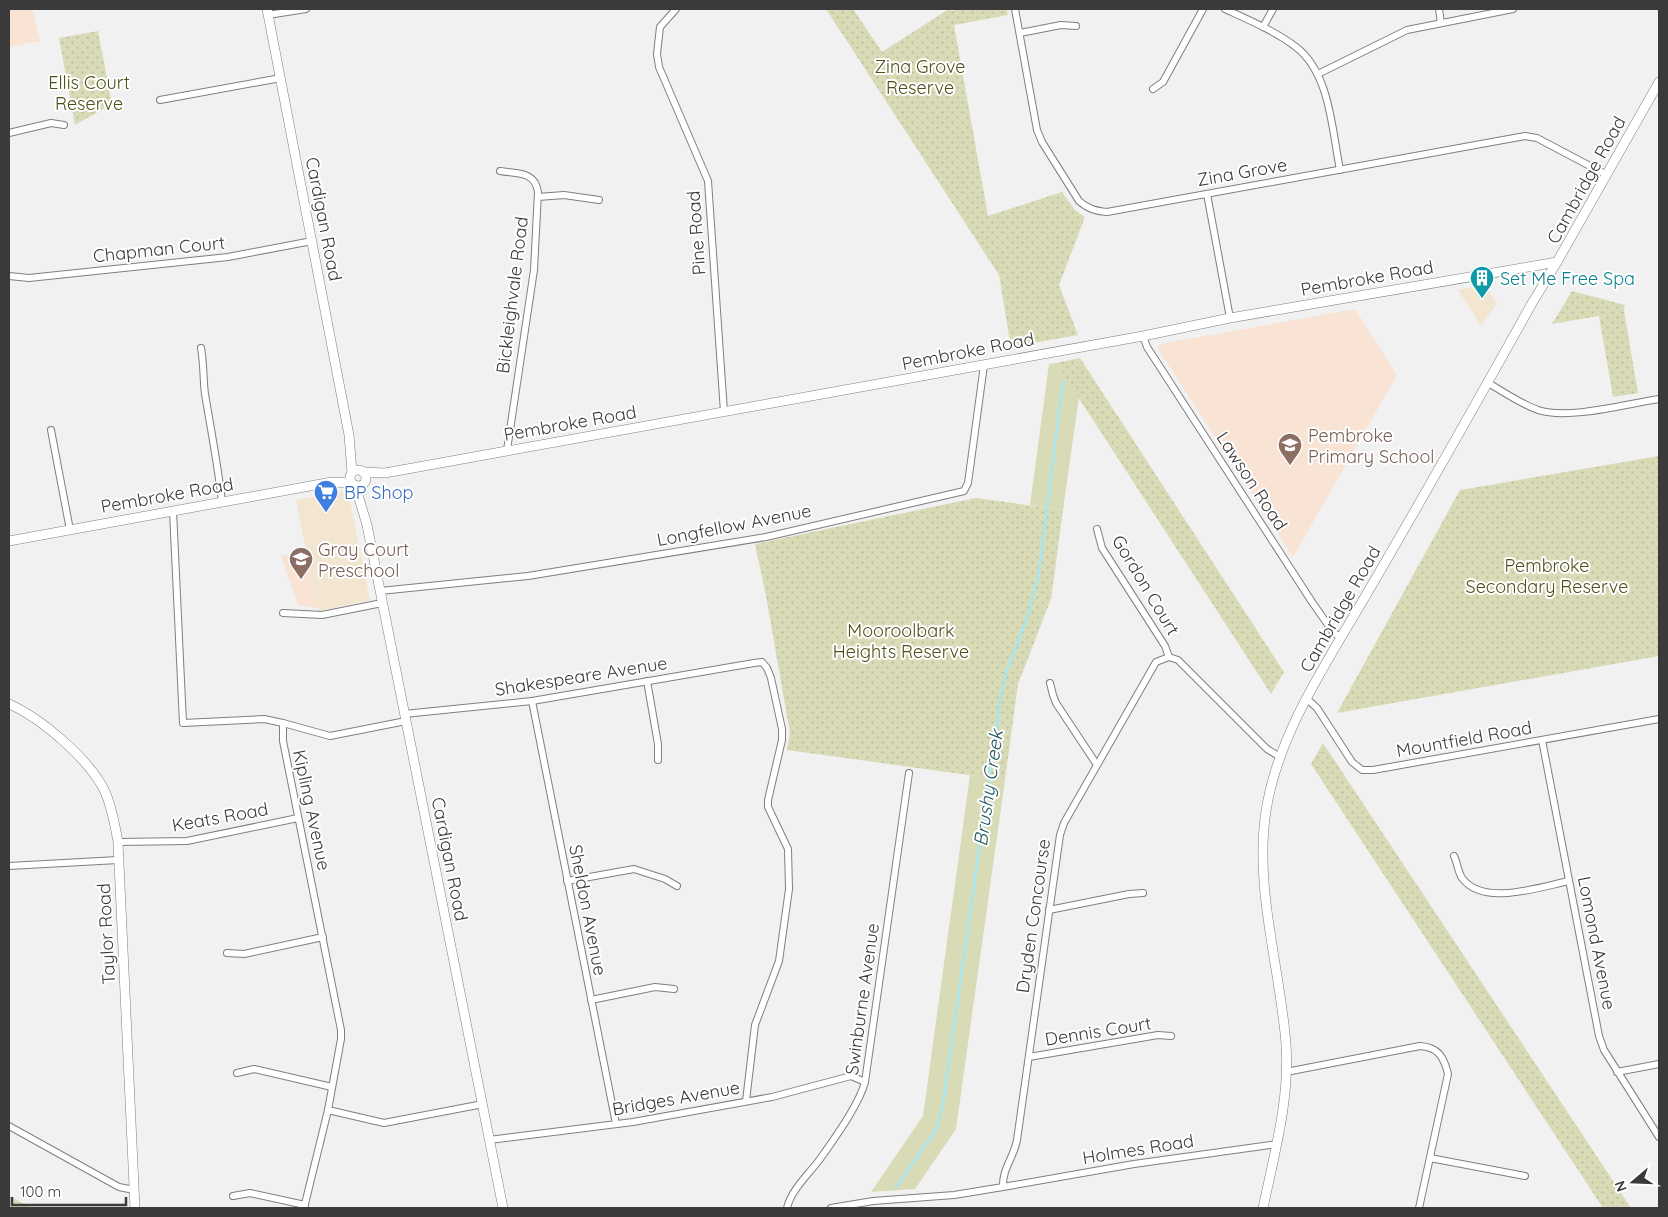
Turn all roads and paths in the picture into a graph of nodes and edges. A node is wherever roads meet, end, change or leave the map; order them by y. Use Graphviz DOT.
graph roads {
  1 [pos="306,9"];
  2 [pos="676,9"];
  3 [pos="1015,9"];
  4 [pos="1203,9"];
  5 [pos="1225,9"];
  6 [pos="1273,9"];
  7 [pos="1439,9"];
  8 [pos="1513,9"];
  9 [pos="268,12"];
  10 [pos="1441,23"];
  11 [pos="1076,26"];
  12 [pos="1263,27"];
  13 [pos="1020,33"];
  14 [pos="1318,74"];
  15 [pos="281,78"];
  16 [pos="1659,82"];
  17 [pos="1153,90"];
  18 [pos="160,100"];
  19 [pos="64,125"];
  20 [pos="9,133"];
  21 [pos="1340,170"];
  22 [pos="500,171"];
  23 [pos="1606,175"];
  24 [pos="1207,194"];
  25 [pos="538,197"];
  26 [pos="599,200"];
  27 [pos="312,241"];
  28 [pos="1558,262"];
  29 [pos="9,276"];
  30 [pos="1230,318"];
  31 [pos="1143,336"];
  32 [pos="201,348"];
  33 [pos="984,365"];
  34 [pos="1488,382"];
  35 [pos="1659,399"];
  36 [pos="724,412"];
  37 [pos="51,430"];
  38 [pos="507,450"];
  39 [pos="358,478"];
  40 [pos="222,502"];
  41 [pos="173,511"];
  42 [pos="1097,529"];
  43 [pos="70,530"];
  44 [pos="9,541"];
  45 [pos="380,591"];
  46 [pos="382,603"];
  47 [pos="283,613"];
  48 [pos="1341,638"];
  49 [pos="1170,657"];
  50 [pos="647,681"];
  51 [pos="1050,683"];
  52 [pos="1307,699"];
  53 [pos="532,701"];
  54 [pos="9,704"];
  55 [pos="405,718"];
  56 [pos="1659,719"];
  57 [pos="283,723"];
  58 [pos="1542,740"];
  59 [pos="1280,757"];
  60 [pos="658,760"];
  61 [pos="1097,765"];
  62 [pos="909,773"];
  63 [pos="298,818"];
  64 [pos="118,842"];
  65 [pos="1454,856"];
  66 [pos="118,860"];
  67 [pos="9,866"];
  68 [pos="567,881"];
  69 [pos="1569,882"];
  70 [pos="677,886"];
  71 [pos="1143,893"];
  72 [pos="1049,910"];
  73 [pos="323,937"];
  74 [pos="227,953"];
  75 [pos="674,989"];
  76 [pos="591,1000"];
  77 [pos="1171,1036"];
  78 [pos="1029,1057"];
  79 [pos="1659,1064"];
  80 [pos="1286,1072"];
  81 [pos="1617,1072"];
  82 [pos="237,1074"];
  83 [pos="865,1082"];
  84 [pos="332,1087"];
  85 [pos="746,1101"];
  86 [pos="483,1104"];
  87 [pos="328,1110"];
  88 [pos="616,1124"];
  89 [pos="9,1126"];
  90 [pos="1659,1137"];
  91 [pos="489,1140"];
  92 [pos="1277,1144"];
  93 [pos="1430,1158"];
  94 [pos="1525,1176"];
  95 [pos="1003,1187"];
  96 [pos="134,1190"];
  97 [pos="233,1196"];
  98 [pos="305,1207"];
  99 [pos="135,1208"];
  100 [pos="502,1208"];
  101 [pos="787,1208"];
  102 [pos="831,1208"];
  103 [pos="1263,1208"];
  104 [pos="1419,1208"];
  1 -- 9 [label="street"];
  2 -- 36 [label="street, Pine Road"];
  3 -- 13 [label="street, Zina Grove"];
  4 -- 17 [label="street"];
  5 -- 12 [label="street"];
  6 -- 12 [label="street"];
  7 -- 10 [label="street"];
  8 -- 10 [label="street"];
  9 -- 15 [label="street, Cardigan Road"];
  10 -- 14 [label="street"];
  11 -- 13 [label="street"];
  12 -- 14 [label="street"];
  13 -- 24 [label="street, Zina Grove"];
  14 -- 21 [label="street"];
  15 -- 18 [label="street"];
  15 -- 27 [label="street, Cardigan Road"];
  16 -- 23 [label="street, Cambridge Road"];
  19 -- 20 [label="street"];
  21 -- 23 [label="street, Zina Grove"];
  21 -- 24 [label="street, Zina Grove"];
  22 -- 25 [label="street, Bickleighvale Road"];
  23 -- 28 [label="street, Cambridge Road"];
  24 -- 30 [label="street"];
  25 -- 26 [label="street"];
  25 -- 38 [label="street, Bickleighvale Road"];
  27 -- 29 [label="street, Chapman Court"];
  27 -- 39 [label="street, Cardigan Road"];
  28 -- 30 [label="street, Pembroke Road"];
  28 -- 34 [label="street, Cambridge Road"];
  30 -- 31 [label="street, Pembroke Road"];
  31 -- 33 [label="street, Pembroke Road"];
  31 -- 48 [label="street, Lawson Road"];
  32 -- 40 [label="street"];
  33 -- 36 [label="street, Pembroke Road"];
  33 -- 45 [label="street, Longfellow Avenue"];
  34 -- 35 [label="street"];
  34 -- 48 [label="street, Cambridge Road"];
  36 -- 38 [label="street, Pembroke Road"];
  37 -- 43 [label="street"];
  38 -- 39 [label="street, Pembroke Road"];
  39 -- 40 [label="street, Pembroke Road"];
  39 -- 45 [label="street, Cardigan Road"];
  40 -- 41 [label="street, Pembroke Road"];
  41 -- 43 [label="street, Pembroke Road"];
  41 -- 57 [label="street"];
  42 -- 49 [label="street, Gordon Court"];
  43 -- 44 [label="street, Pembroke Road"];
  45 -- 46 [label="street, Cardigan Road"];
  46 -- 47 [label="street"];
  46 -- 55 [label="street, Cardigan Road"];
  48 -- 52 [label="street, Cambridge Road"];
  49 -- 59 [label="street"];
  49 -- 61 [label="street, Dryden Concourse"];
  50 -- 53 [label="street, Shakespeare Avenue"];
  50 -- 60 [label="street"];
  50 -- 85 [label="street, Shakespeare Avenue"];
  51 -- 61 [label="street"];
  52 -- 58 [label="street, Mountfield Road"];
  52 -- 59 [label="street, Cambridge Road"];
  53 -- 55 [label="street, Shakespeare Avenue"];
  53 -- 68 [label="street, Sheldon Avenue"];
  54 -- 64 [label="street, Taylor Road"];
  55 -- 57 [label="street, Shakespeare Avenue"];
  55 -- 86 [label="street, Cardigan Road"];
  56 -- 58 [label="street, Mountfield Road"];
  57 -- 63 [label="street, Kipling Avenue"];
  58 -- 69 [label="street, Lomond Avenue"];
  59 -- 80 [label="street, Cambridge Road"];
  61 -- 72 [label="street, Dryden Concourse"];
  62 -- 83 [label="street, Swinburne Avenue"];
  63 -- 64 [label="street, Keats Road"];
  63 -- 73 [label="street, Kipling Avenue"];
  64 -- 66 [label="street, Taylor Road"];
  65 -- 69 [label="street"];
  66 -- 67 [label="street"];
  66 -- 96 [label="street, Taylor Road"];
  68 -- 70 [label="street"];
  68 -- 76 [label="street, Sheldon Avenue"];
  69 -- 81 [label="street, Lomond Avenue"];
  71 -- 72 [label="street"];
  72 -- 78 [label="street, Dryden Concourse"];
  73 -- 74 [label="street"];
  73 -- 84 [label="street, Kipling Avenue"];
  75 -- 76 [label="street"];
  76 -- 88 [label="street, Sheldon Avenue"];
  77 -- 78 [label="street, Dennis Court"];
  78 -- 95 [label="street, Dryden Concourse"];
  79 -- 81 [label="street"];
  80 -- 92 [label="street, Cambridge Road"];
  80 -- 93 [label="street"];
  81 -- 90 [label="street, Lomond Avenue"];
  82 -- 84 [label="street"];
  83 -- 85 [label="street, Bridges Avenue"];
  83 -- 101 [label="street, Swinburne Avenue"];
  84 -- 87 [label="street, Kipling Avenue"];
  85 -- 88 [label="street, Bridges Avenue"];
  86 -- 87 [label="street"];
  86 -- 91 [label="street, Cardigan Road"];
  87 -- 98 [label="street, Kipling Avenue"];
  88 -- 91 [label="street, Bridges Avenue"];
  89 -- 96 [label="street"];
  91 -- 100 [label="street, Cardigan Road"];
  92 -- 95 [label="street, Holmes Road"];
  92 -- 103 [label="street, Cambridge Road"];
  93 -- 94 [label="street"];
  93 -- 104 [label="street"];
  95 -- 102 [label="street"];
  96 -- 99 [label="street, Taylor Road"];
  97 -- 98 [label="street"];
}
